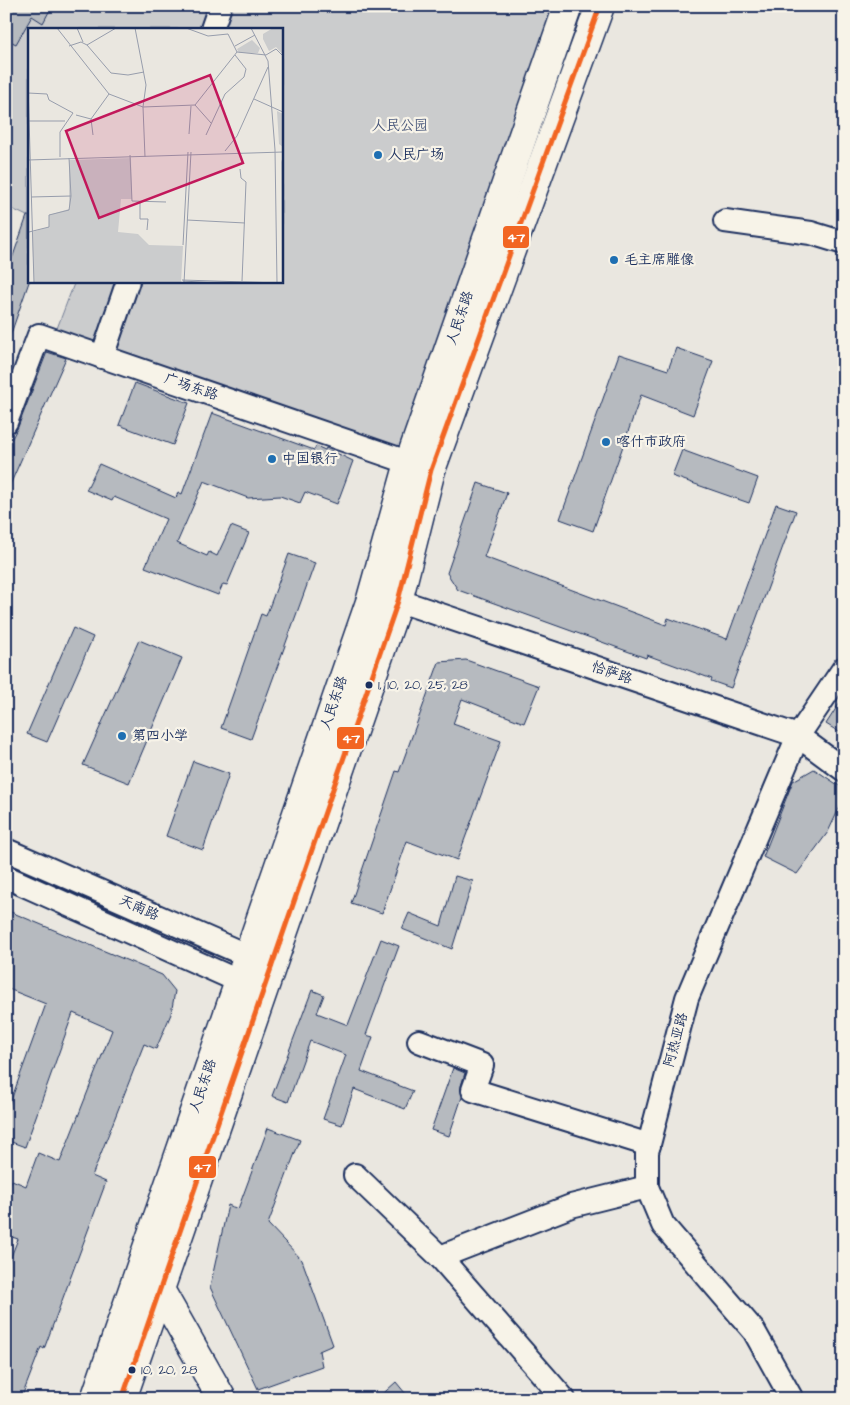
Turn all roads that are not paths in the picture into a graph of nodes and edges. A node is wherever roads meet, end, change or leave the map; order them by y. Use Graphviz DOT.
graph roads {
  1 [pos="220,6"];
  2 [pos="568,6"];
  3 [pos="600,6"];
  4 [pos="212,28"];
  5 [pos="724,221"];
  6 [pos="844,243"];
  7 [pos="128,282"];
  8 [pos="102,357"];
  9 [pos="8,411"];
  10 [pos="420,466"];
  11 [pos="372,592"];
  12 [pos="398,601"];
  13 [pos="844,668"];
  14 [pos="798,736"];
  15 [pos="844,770"];
  16 [pos="6,850"];
  17 [pos="6,877"];
  18 [pos="255,974"];
  19 [pos="419,1041"];
  20 [pos="649,1145"];
  21 [pos="355,1176"];
  22 [pos="647,1187"];
  23 [pos="440,1257"];
  24 [pos="160,1288"];
  25 [pos="95,1399"];
  26 [pos="122,1399"];
  27 [pos="222,1399"];
  28 [pos="564,1399"];
  29 [pos="792,1399"];
  1 -- 4 [label="street"];
  2 -- 10 [label="main road, 人民东路"];
  3 -- 10 [label="main road, 人民东路"];
  5 -- 6 [label="street"];
  7 -- 8 [label="street"];
  8 -- 9 [label="street, 广场东路"];
  8 -- 10 [label="street, 广场东路"];
  10 -- 11 [label="main road, 人民东路"];
  10 -- 12 [label="main road, 人民东路"];
  11 -- 12 [label="street, 恰萨路"];
  11 -- 18 [label="main road, 人民东路"];
  12 -- 14 [label="street, 恰萨路"];
  12 -- 18 [label="main road, 人民东路"];
  13 -- 14 [label="street, 阿热亚路"];
  14 -- 15 [label="street, 恰萨路"];
  14 -- 20 [label="street, 阿热亚路"];
  16 -- 18 [label="street, 天南路"];
  17 -- 18 [label="street, 天南路"];
  18 -- 24 [label="main road, 人民东路"];
  18 -- 25 [label="main road, 人民东路"];
  19 -- 20 [label="street"];
  20 -- 22 [label="street, 阿热亚路"];
  21 -- 23 [label="street"];
  22 -- 23 [label="street"];
  22 -- 29 [label="street, 阿热亚路"];
  23 -- 28 [label="street"];
  24 -- 26 [label="main road, 人民东路"];
  24 -- 27 [label="main road"];
}
